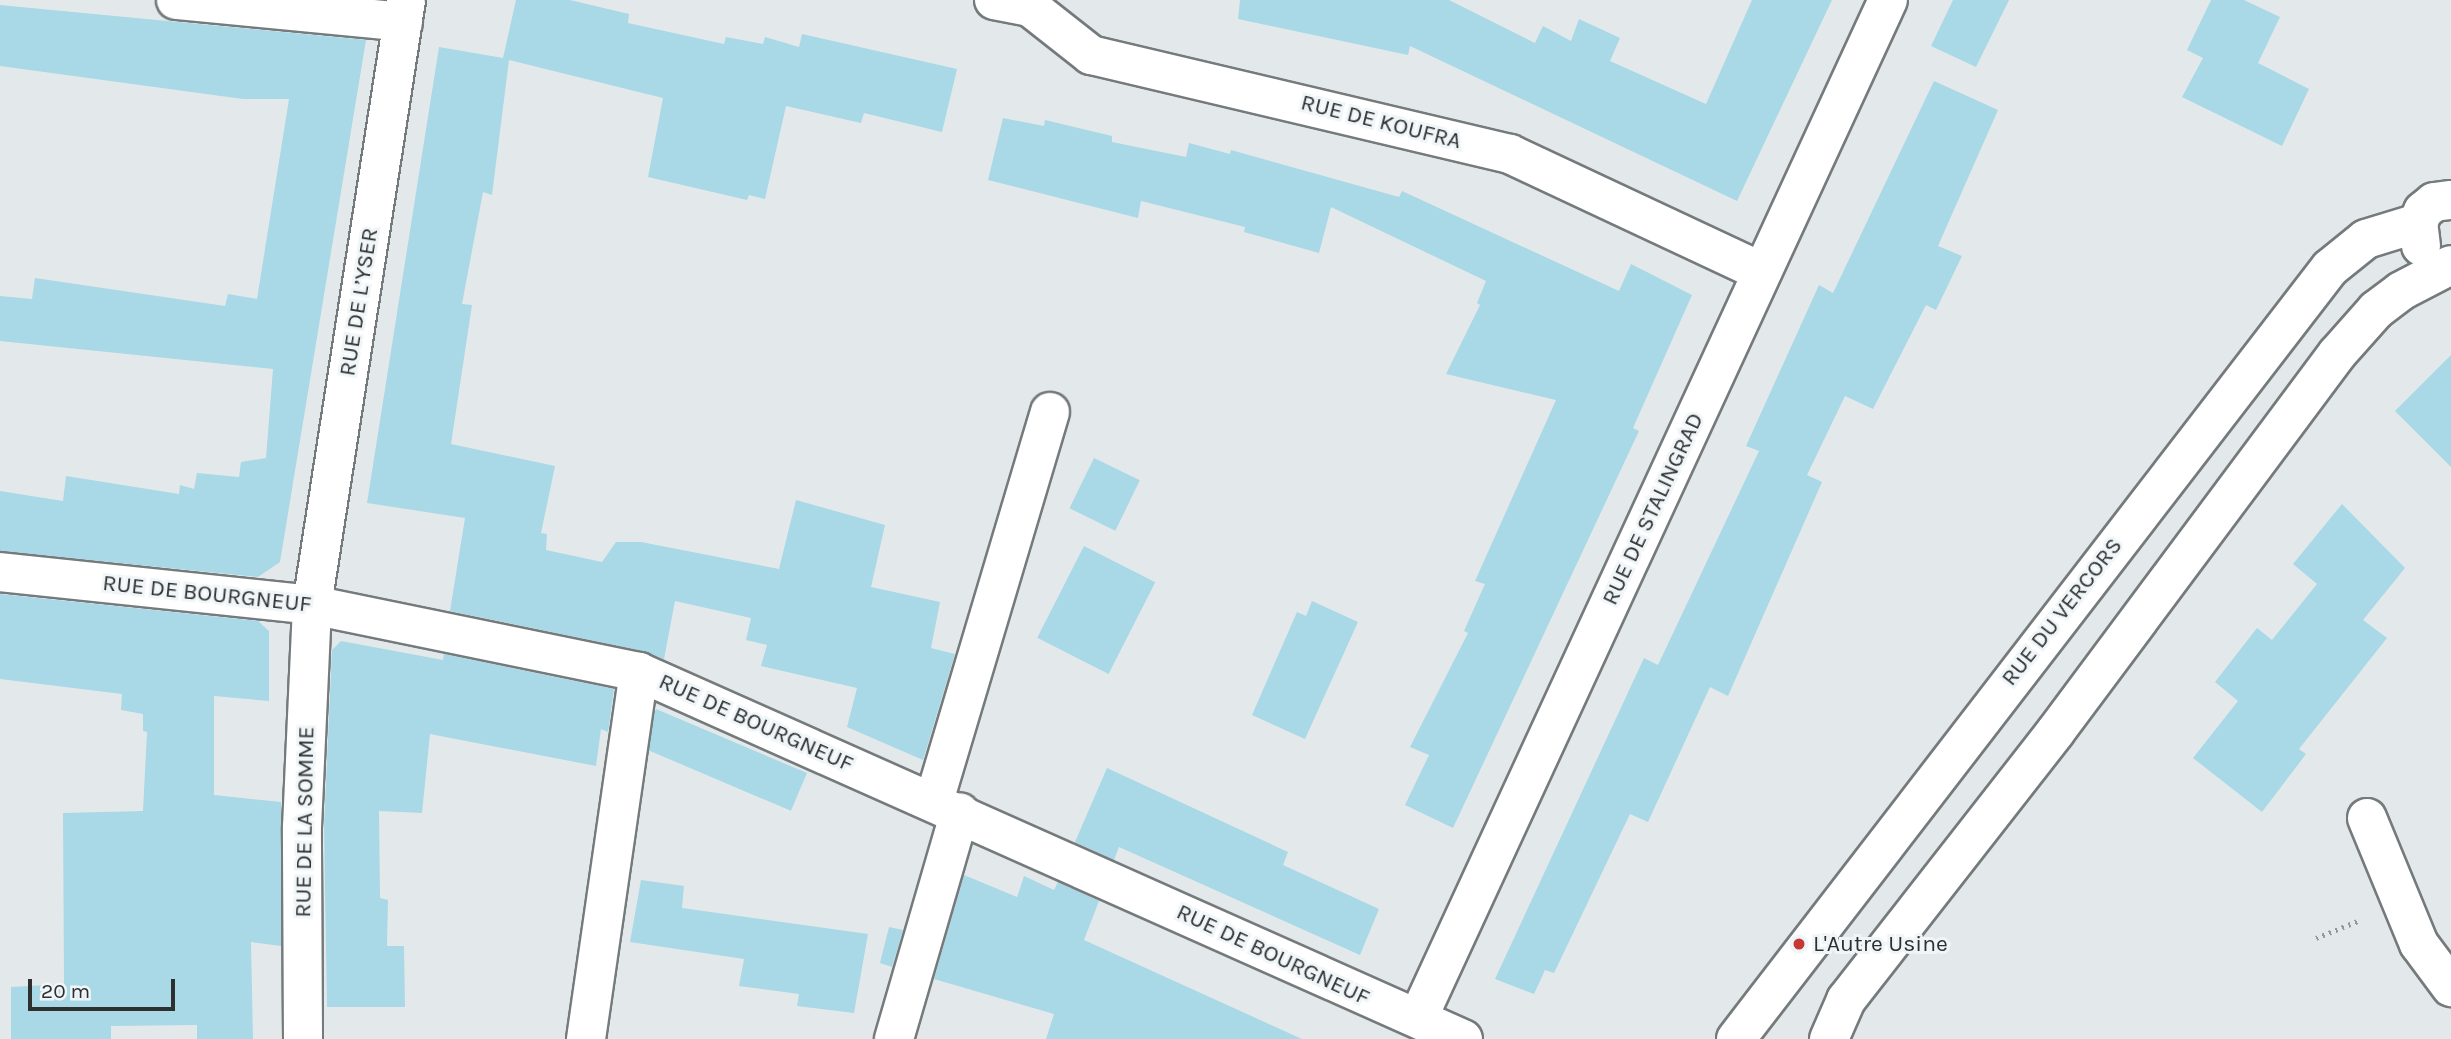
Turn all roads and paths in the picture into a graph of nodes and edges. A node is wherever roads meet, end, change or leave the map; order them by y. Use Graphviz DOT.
graph roads {
  1 [pos="176,0"];
  2 [pos="994,0"];
  3 [pos="1888,0"];
  4 [pos="404,11"];
  5 [pos="2438,201"];
  6 [pos="2451,264"];
  7 [pos="1762,272"];
  8 [pos="1050,412"];
  9 [pos="0,572"];
  10 [pos="312,605"];
  11 [pos="639,672"];
  12 [pos="947,806"];
  13 [pos="2367,818"];
  14 [pos="2451,987"];
  15 [pos="1418,1018"];
  16 [pos="303,1039"];
  17 [pos="586,1039"];
  18 [pos="894,1039"];
  19 [pos="1463,1039"];
  20 [pos="1735,1039"];
  21 [pos="1829,1039"];
  1 -- 4 [label="street"];
  2 -- 7 [label="street, RUE DE KOUFRA"];
  3 -- 7 [label="street, RUE DE STALINGRAD"];
  4 -- 10 [label="street, RUE DE L’YSER"];
  5 -- 6 [label="street"];
  5 -- 20 [label="street, RUE DU VERCORS"];
  6 -- 21 [label="street"];
  7 -- 15 [label="street, RUE DE STALINGRAD"];
  8 -- 12 [label="street"];
  9 -- 10 [label="street, RUE DE BOURGNEUF"];
  10 -- 11 [label="street, RUE DE BOURGNEUF"];
  10 -- 16 [label="street, RUE DE LA SOMME"];
  11 -- 12 [label="street, RUE DE BOURGNEUF"];
  11 -- 17 [label="street"];
  12 -- 15 [label="street, RUE DE BOURGNEUF"];
  12 -- 18 [label="street"];
  13 -- 14 [label="street"];
  15 -- 19 [label="street, RUE DE BOURGNEUF"];
}
